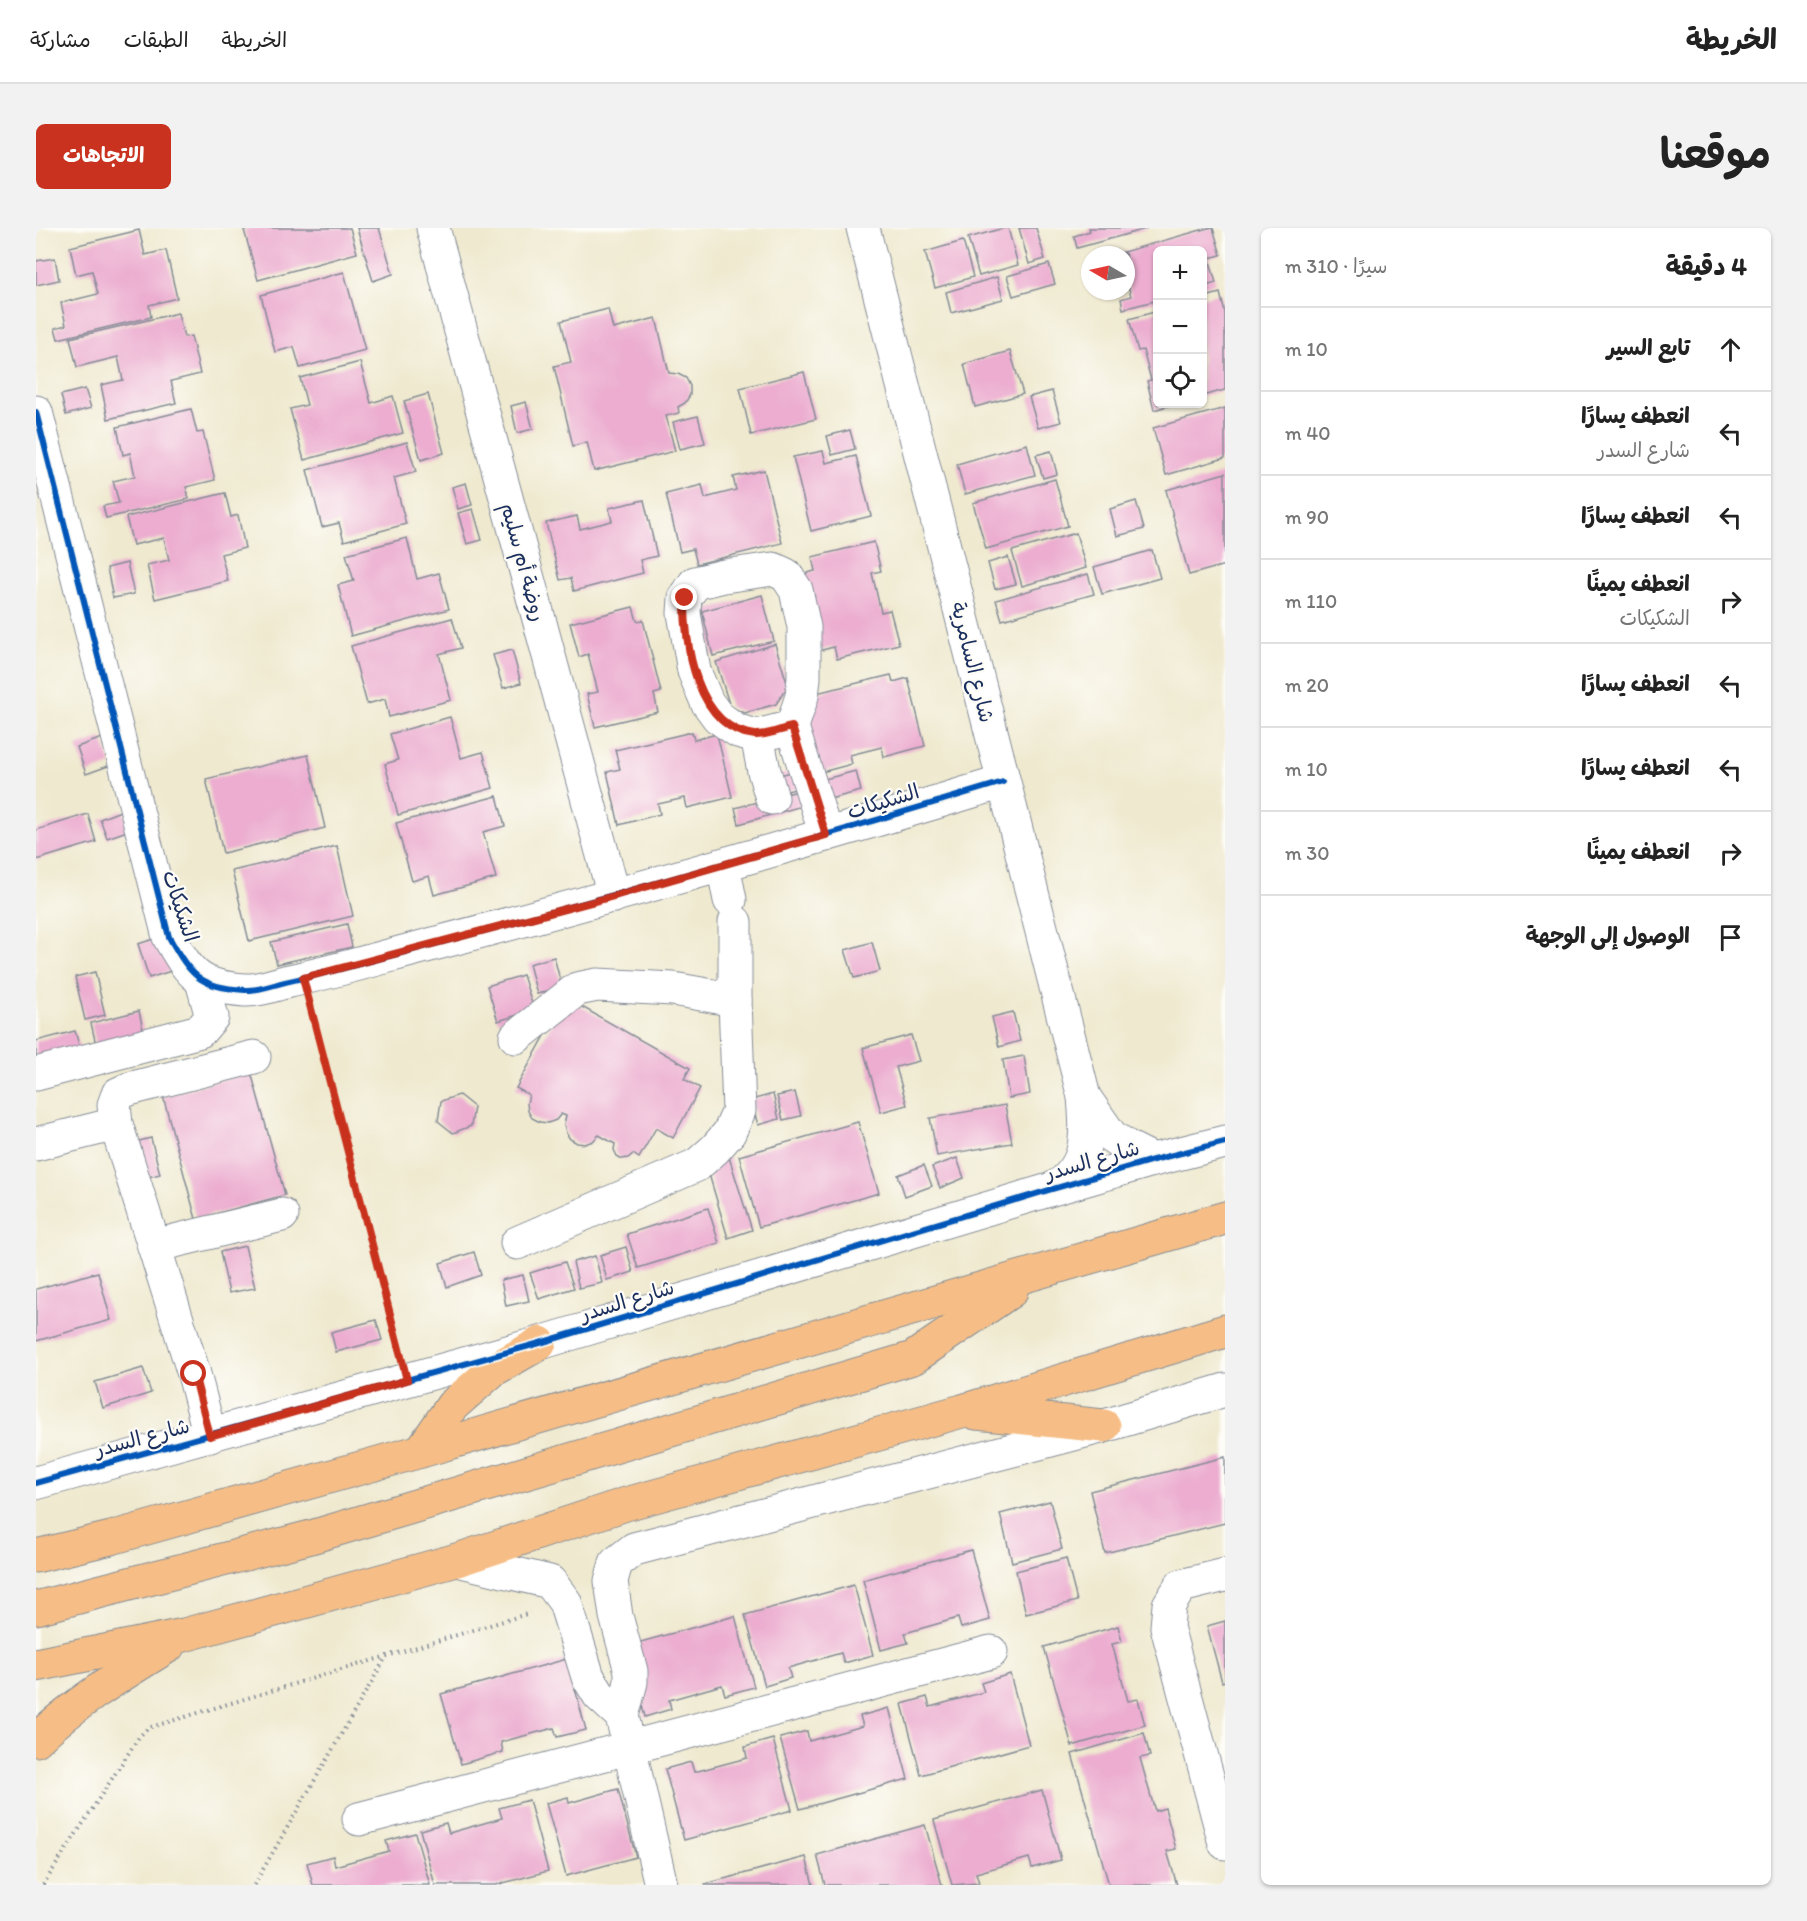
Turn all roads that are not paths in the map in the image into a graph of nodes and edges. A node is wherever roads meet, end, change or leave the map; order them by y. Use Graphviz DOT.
graph roads {
  1 [pos="433,228"];
  2 [pos="863,228"];
  3 [pos="36,412"];
  4 [pos="46,496"];
  5 [pos="792,727"];
  6 [pos="757,736"];
  7 [pos="1003,782"];
  8 [pos="826,835"];
  9 [pos="786,847"];
  10 [pos="723,865"];
  11 [pos="614,896"];
  12 [pos="202,981"];
  13 [pos="735,1000"];
  14 [pos="516,1038"];
  15 [pos="254,1057"];
  16 [pos="36,1074"];
  17 [pos="1084,1097"];
  18 [pos="116,1124"];
  19 [pos="1225,1142"];
  20 [pos="36,1144"];
  21 [pos="1153,1160"];
  22 [pos="1049,1190"];
  23 [pos="282,1215"];
  24 [pos="1225,1218"];
  25 [pos="517,1243"];
  26 [pos="154,1246"];
  27 [pos="1037,1274"];
  28 [pos="1225,1331"];
  29 [pos="540,1343"];
  30 [pos="1225,1390"];
  31 [pos="962,1411"];
  32 [pos="1104,1426"];
  33 [pos="210,1436"];
  34 [pos="421,1451"];
  35 [pos="36,1483"];
  36 [pos="36,1532"];
  37 [pos="111,1538"];
  38 [pos="36,1556"];
  39 [pos="457,1560"];
  40 [pos="1225,1575"];
  41 [pos="36,1608"];
  42 [pos="184,1635"];
  43 [pos="991,1652"];
  44 [pos="36,1665"];
  45 [pos="622,1716"];
  46 [pos="36,1740"];
  47 [pos="630,1747"];
  48 [pos="359,1819"];
  49 [pos="1225,1843"];
  50 [pos="661,1885"];
  1 -- 11 [label="street, روضة أم سليم"];
  2 -- 7 [label="street, شارع السامرية"];
  3 -- 4 [label="street, الشكيكات"];
  4 -- 12 [label="street, الشكيكات"];
  5 -- 6 [label="street"];
  5 -- 6 [label="street"];
  5 -- 8 [label="street"];
  6 -- 9 [label="street"];
  7 -- 8 [label="street, الشكيكات"];
  7 -- 17 [label="street, شارع السامرية"];
  8 -- 9 [label="street, الشكيكات"];
  9 -- 10 [label="street, الشكيكات"];
  10 -- 11 [label="street, الشكيكات"];
  10 -- 13 [label="street"];
  11 -- 12 [label="street, الشكيكات"];
  12 -- 16 [label="street"];
  13 -- 14 [label="street"];
  13 -- 25 [label="street"];
  15 -- 18 [label="street"];
  17 -- 21 [label="street, شارع السامرية"];
  17 -- 22 [label="street, شارع السامرية"];
  18 -- 20 [label="street"];
  18 -- 26 [label="street"];
  19 -- 21 [label="street, شارع السدر"];
  21 -- 22 [label="street, شارع السدر"];
  22 -- 29 [label="street, شارع السدر"];
  23 -- 26 [label="street"];
  24 -- 27 [label="main road"];
  26 -- 33 [label="street"];
  27 -- 34 [label="main road"];
  27 -- 41 [label="main road"];
  28 -- 31 [label="main road"];
  29 -- 33 [label="street, شارع السدر"];
  29 -- 34 [label="main road"];
  30 -- 32 [label="street"];
  31 -- 32 [label="main road"];
  31 -- 39 [label="main road"];
  32 -- 45 [label="street"];
  33 -- 35 [label="street, شارع السدر"];
  34 -- 37 [label="main road"];
  36 -- 37 [label="main road"];
  37 -- 38 [label="main road"];
  39 -- 42 [label="main road"];
  39 -- 45 [label="street"];
  40 -- 49 [label="street"];
  42 -- 44 [label="main road"];
  42 -- 46 [label="main road"];
  43 -- 47 [label="street"];
  45 -- 47 [label="street"];
  47 -- 48 [label="street"];
  47 -- 50 [label="street"];
}
